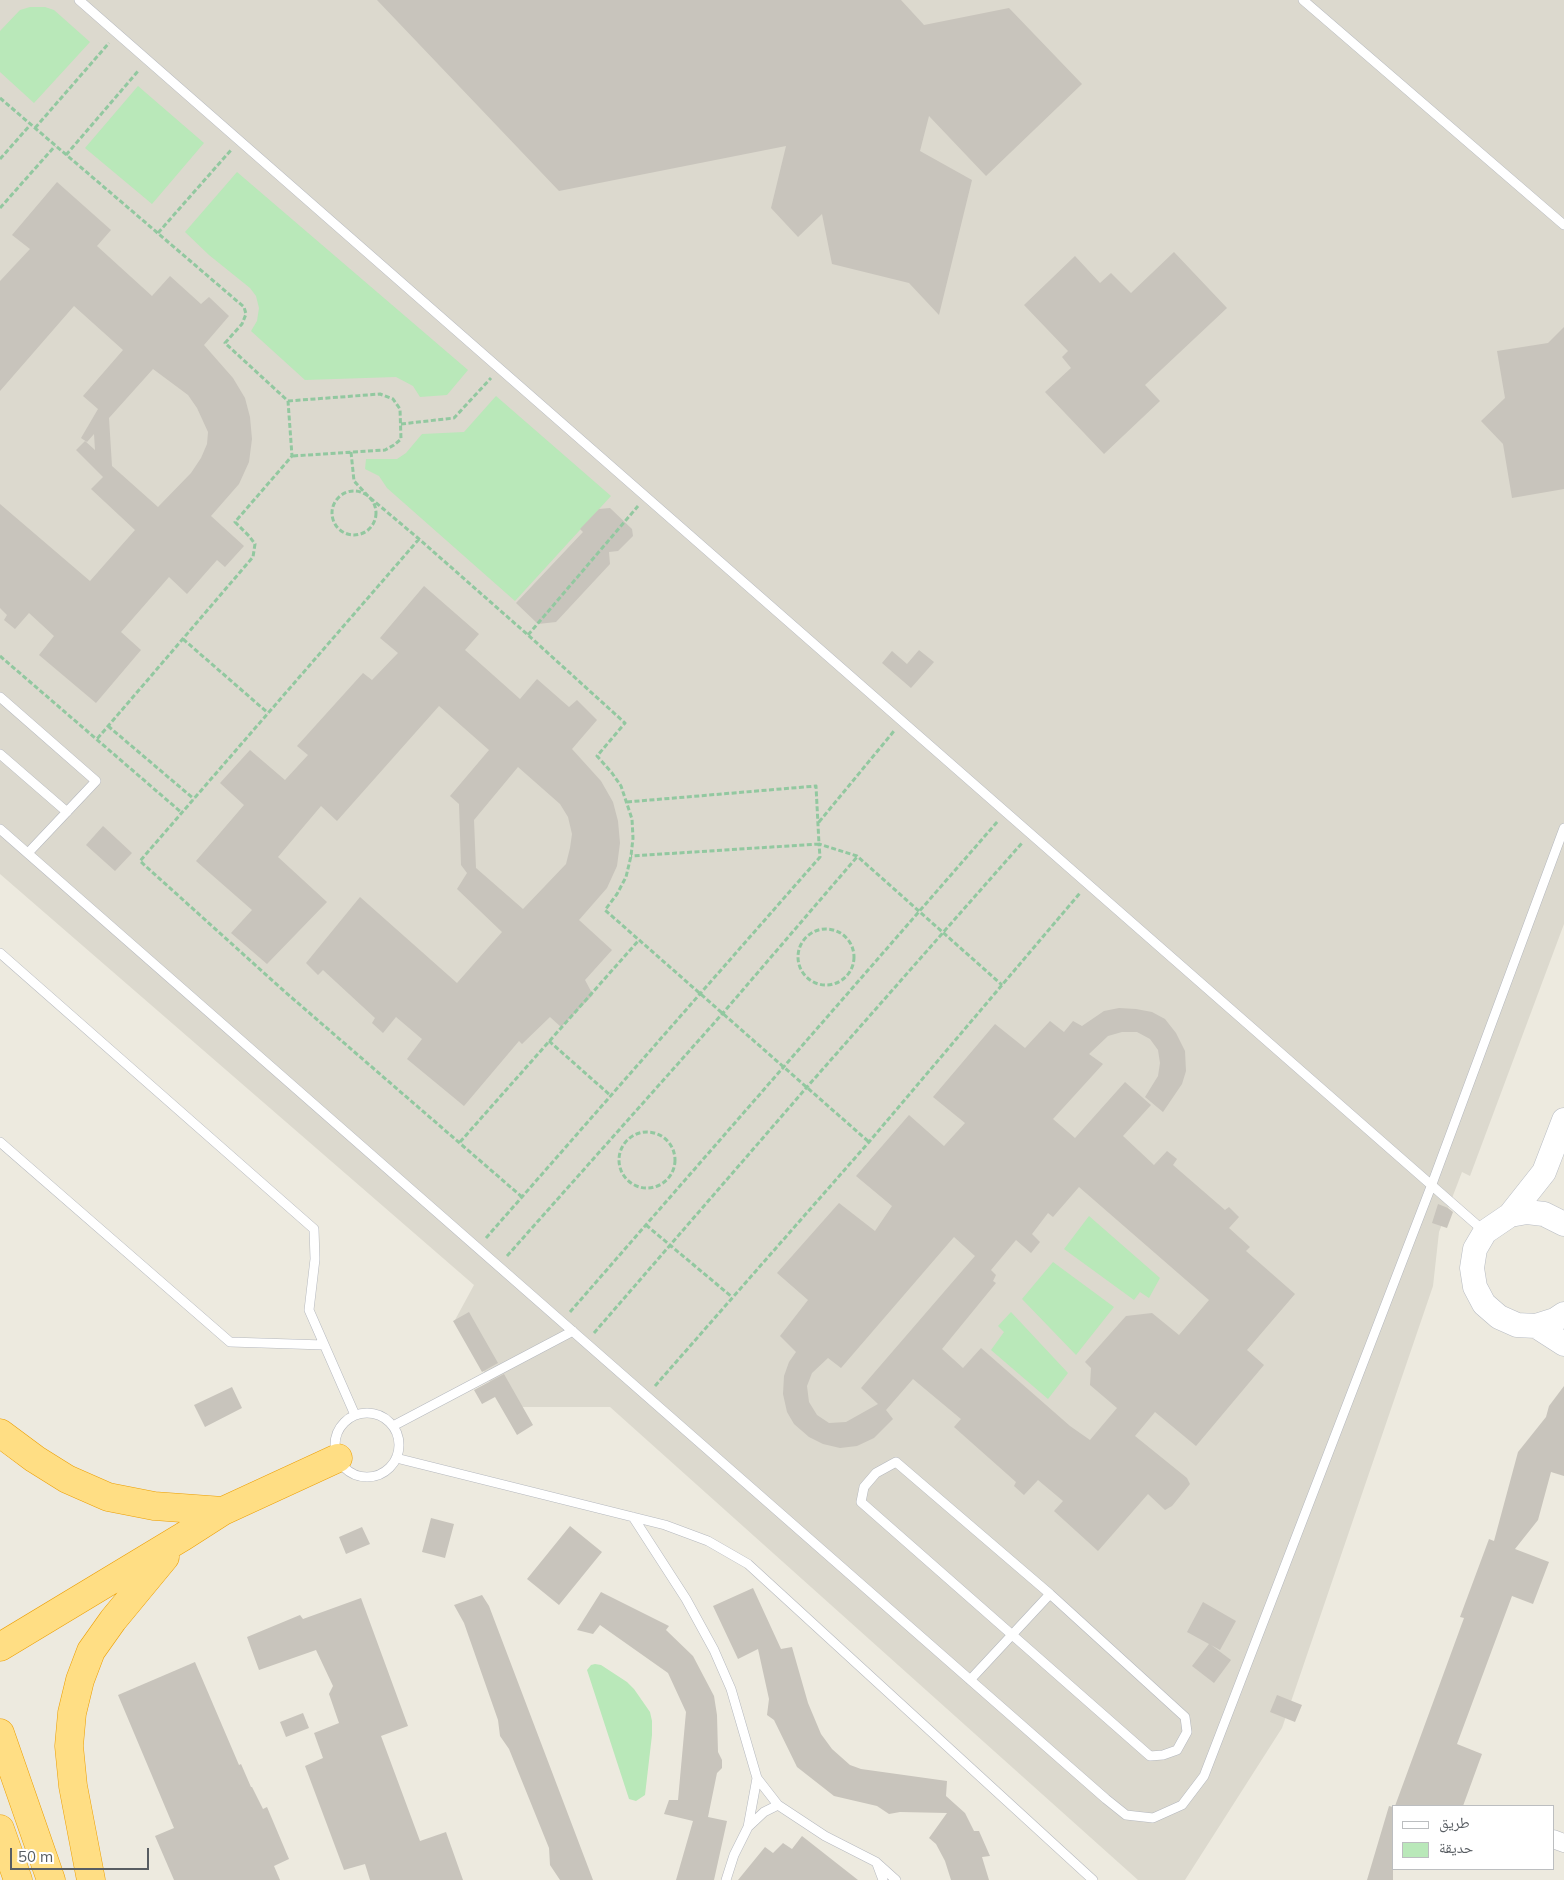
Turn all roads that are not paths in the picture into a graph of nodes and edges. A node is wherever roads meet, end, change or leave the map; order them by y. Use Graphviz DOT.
graph roads {
  1 [pos="79,0"];
  2 [pos="1303,0"];
  3 [pos="1564,225"];
  4 [pos="0,697"];
  5 [pos="0,754"];
  6 [pos="67,812"];
  7 [pos="1564,828"];
  8 [pos="0,829"];
  9 [pos="28,853"];
  10 [pos="0,953"];
  11 [pos="1564,1120"];
  12 [pos="0,1142"];
  13 [pos="1432,1184"];
  14 [pos="1510,1215"];
  15 [pos="1564,1224"];
  16 [pos="1485,1232"];
  17 [pos="1564,1314"];
  18 [pos="1536,1326"];
  19 [pos="573,1331"];
  20 [pos="1564,1344"];
  21 [pos="324,1345"];
  22 [pos="355,1415"];
  23 [pos="393,1426"];
  24 [pos="0,1433"];
  25 [pos="338,1458"];
  26 [pos="396,1458"];
  27 [pos="223,1511"];
  28 [pos="633,1518"];
  29 [pos="184,1536"];
  30 [pos="1050,1594"];
  31 [pos="1012,1635"];
  32 [pos="0,1647"];
  33 [pos="970,1680"];
  34 [pos="0,1733"];
  35 [pos="757,1778"];
  36 [pos="778,1805"];
  37 [pos="748,1827"];
  38 [pos="0,1829"];
  39 [pos="876,1862"];
  40 [pos="18,1880"];
  41 [pos="51,1880"];
  42 [pos="91,1880"];
  43 [pos="726,1880"];
  44 [pos="883,1880"];
  45 [pos="896,1880"];
  46 [pos="1093,1880"];
  1 -- 13 [label="lane"];
  2 -- 3 [label="lane"];
  4 -- 6 [label="lane"];
  5 -- 6 [label="lane"];
  6 -- 9 [label="lane"];
  7 -- 13 [label="lane"];
  8 -- 9 [label="lane"];
  9 -- 19 [label="lane"];
  10 -- 21 [label="lane"];
  11 -- 14 [label="main road"];
  12 -- 21 [label="lane"];
  13 -- 16 [label="lane"];
  13 -- 33 [label="lane"];
  14 -- 15 [label="main road"];
  14 -- 16 [label="main road"];
  16 -- 18 [label="main road"];
  17 -- 18 [label="main road"];
  18 -- 20 [label="main road"];
  19 -- 23 [label="lane"];
  19 -- 33 [label="lane"];
  21 -- 22 [label="lane"];
  22 -- 23 [label="lane"];
  22 -- 25 [label="lane"];
  23 -- 26 [label="lane"];
  24 -- 27 [label="highway"];
  25 -- 26 [label="lane"];
  25 -- 27 [label="highway"];
  26 -- 28 [label="lane"];
  27 -- 29 [label="highway"];
  28 -- 35 [label="lane"];
  28 -- 46 [label="lane"];
  29 -- 32 [label="highway"];
  29 -- 42 [label="highway"];
  30 -- 31 [label="lane"];
  30 -- 31 [label="lane"];
  30 -- 31 [label="lane"];
  31 -- 33 [label="lane"];
  34 -- 41 [label="highway"];
  35 -- 36 [label="lane"];
  35 -- 37 [label="lane"];
  36 -- 37 [label="lane"];
  36 -- 39 [label="lane"];
  37 -- 43 [label="lane"];
  38 -- 40 [label="highway"];
  39 -- 44 [label="lane"];
  39 -- 45 [label="lane"];
}
